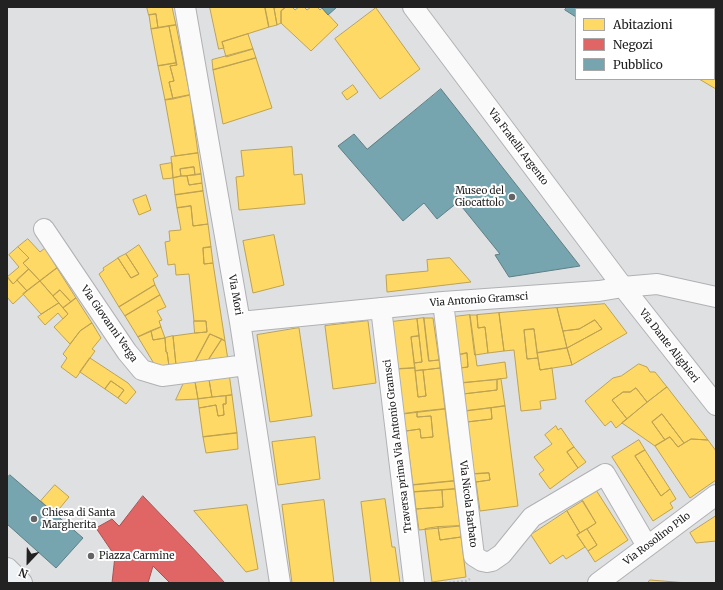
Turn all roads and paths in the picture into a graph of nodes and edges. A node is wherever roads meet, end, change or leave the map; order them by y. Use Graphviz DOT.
graph roads {
  1 [pos="185,7"];
  2 [pos="413,7"];
  3 [pos="44,229"];
  4 [pos="622,287"];
  5 [pos="716,297"];
  6 [pos="443,302"];
  7 [pos="381,308"];
  8 [pos="240,322"];
  9 [pos="246,365"];
  10 [pos="716,405"];
  11 [pos="716,495"];
  12 [pos="647,546"];
  13 [pos="280,583"];
  14 [pos="414,583"];
  15 [pos="598,583"];
  1 -- 8 [label="street, Via Mori"];
  2 -- 4 [label="street, Via Fratelli Argento"];
  3 -- 9 [label="street, Via Giovanni Verga"];
  4 -- 5 [label="street, Via Antonio Gramsci"];
  4 -- 6 [label="street, Via Antonio Gramsci"];
  4 -- 10 [label="street, Via Dante Alighieri"];
  6 -- 7 [label="street, Via Antonio Gramsci"];
  6 -- 12 [label="street, Via Nicola Barbato"];
  7 -- 8 [label="street, Via Antonio Gramsci"];
  7 -- 14 [label="street, Traversa prima Via Antonio Gramsci"];
  8 -- 9 [label="street, Via Mori"];
  9 -- 13 [label="street, Via Mori"];
  11 -- 12 [label="street, Via Rosolino Pilo"];
  12 -- 15 [label="street, Via Rosolino Pilo"];
}
